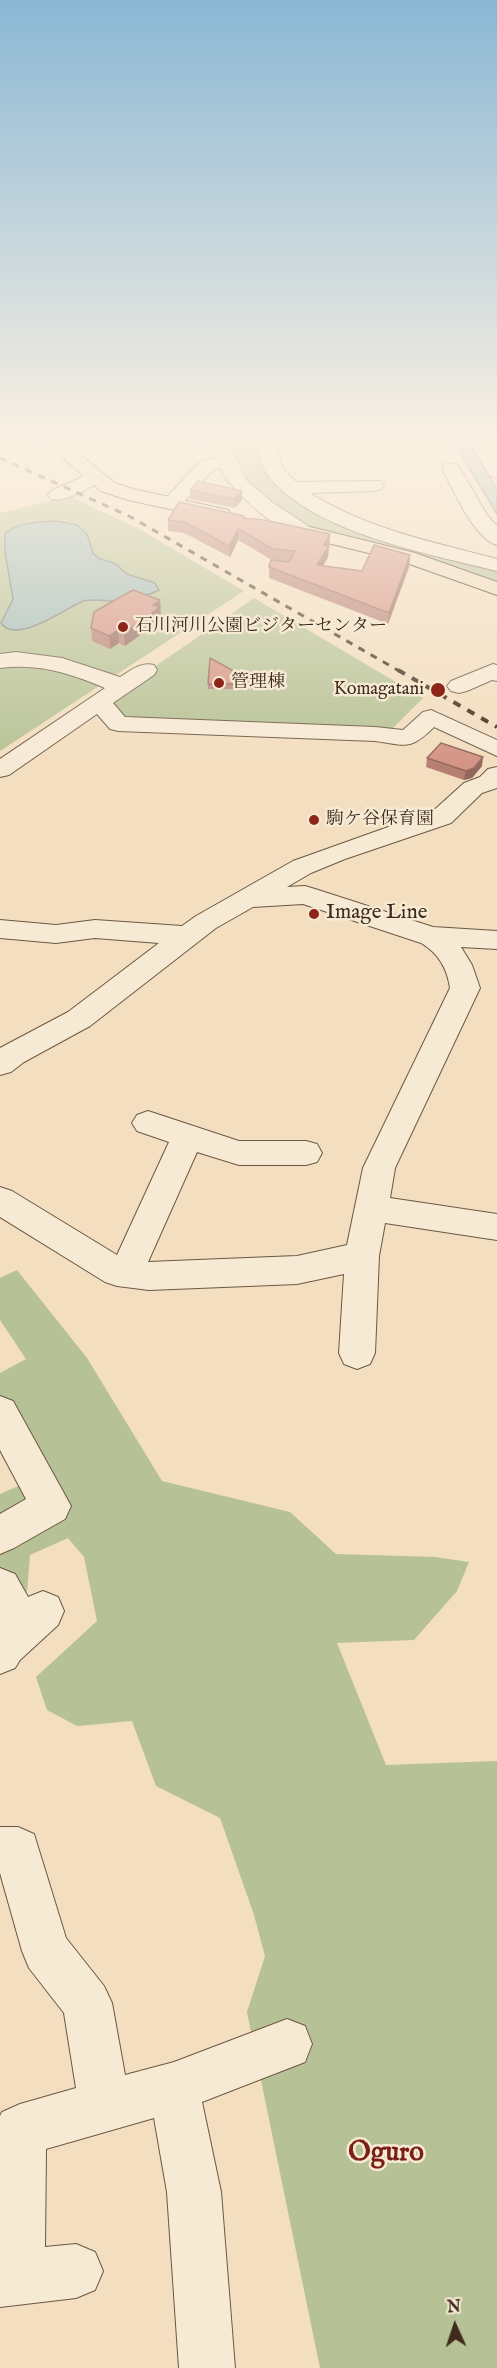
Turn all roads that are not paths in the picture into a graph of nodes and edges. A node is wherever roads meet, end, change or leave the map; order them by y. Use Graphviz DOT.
graph roads {
  1 [pos="374,549"];
  2 [pos="438,549"];
  3 [pos="497,564"];
  4 [pos="494,584"];
  5 [pos="0,661"];
  6 [pos="146,670"];
  7 [pos="497,674"];
  8 [pos="121,686"];
  9 [pos="459,686"];
  10 [pos="99,702"];
  11 [pos="497,749"];
  12 [pos="0,770"];
  13 [pos="497,774"];
  14 [pos="247,898"];
  15 [pos="0,929"];
  16 [pos="186,936"];
  17 [pos="431,936"];
  18 [pos="497,940"];
  19 [pos="0,1064"];
  20 [pos="148,1123"];
  21 [pos="188,1136"];
  22 [pos="306,1153"];
  23 [pos="0,1200"];
  24 [pos="371,1208"];
  25 [pos="497,1227"];
  26 [pos="362,1256"];
  27 [pos="126,1274"];
  28 [pos="357,1353"];
  29 [pos="0,1413"];
  30 [pos="0,1535"];
  31 [pos="0,1588"];
  32 [pos="22,1631"];
  33 [pos="0,1850"];
  34 [pos="287,2044"];
  35 [pos="174,2087"];
  36 [pos="105,2106"];
  37 [pos="76,2271"];
  38 [pos="9,2278"];
  39 [pos="207,2368"];
  1 -- 4 [label="highway"];
  2 -- 3 [label="street"];
  5 -- 8 [label="street"];
  6 -- 8 [label="street"];
  7 -- 9 [label="street"];
  8 -- 10 [label="street"];
  10 -- 11 [label="street"];
  10 -- 12 [label="street"];
  13 -- 14 [label="street"];
  14 -- 16 [label="street"];
  14 -- 17 [label="street"];
  15 -- 16 [label="street"];
  16 -- 19 [label="street"];
  17 -- 18 [label="street"];
  17 -- 24 [label="street"];
  20 -- 21 [label="street"];
  21 -- 22 [label="street"];
  21 -- 27 [label="street"];
  23 -- 27 [label="street"];
  24 -- 25 [label="street"];
  24 -- 26 [label="street"];
  26 -- 27 [label="street"];
  26 -- 28 [label="street"];
  29 -- 30 [label="street"];
  31 -- 32 [label="street"];
  33 -- 36 [label="street"];
  34 -- 35 [label="street"];
  35 -- 36 [label="street"];
  35 -- 39 [label="street"];
  36 -- 38 [label="street"];
  37 -- 38 [label="street"];
}
